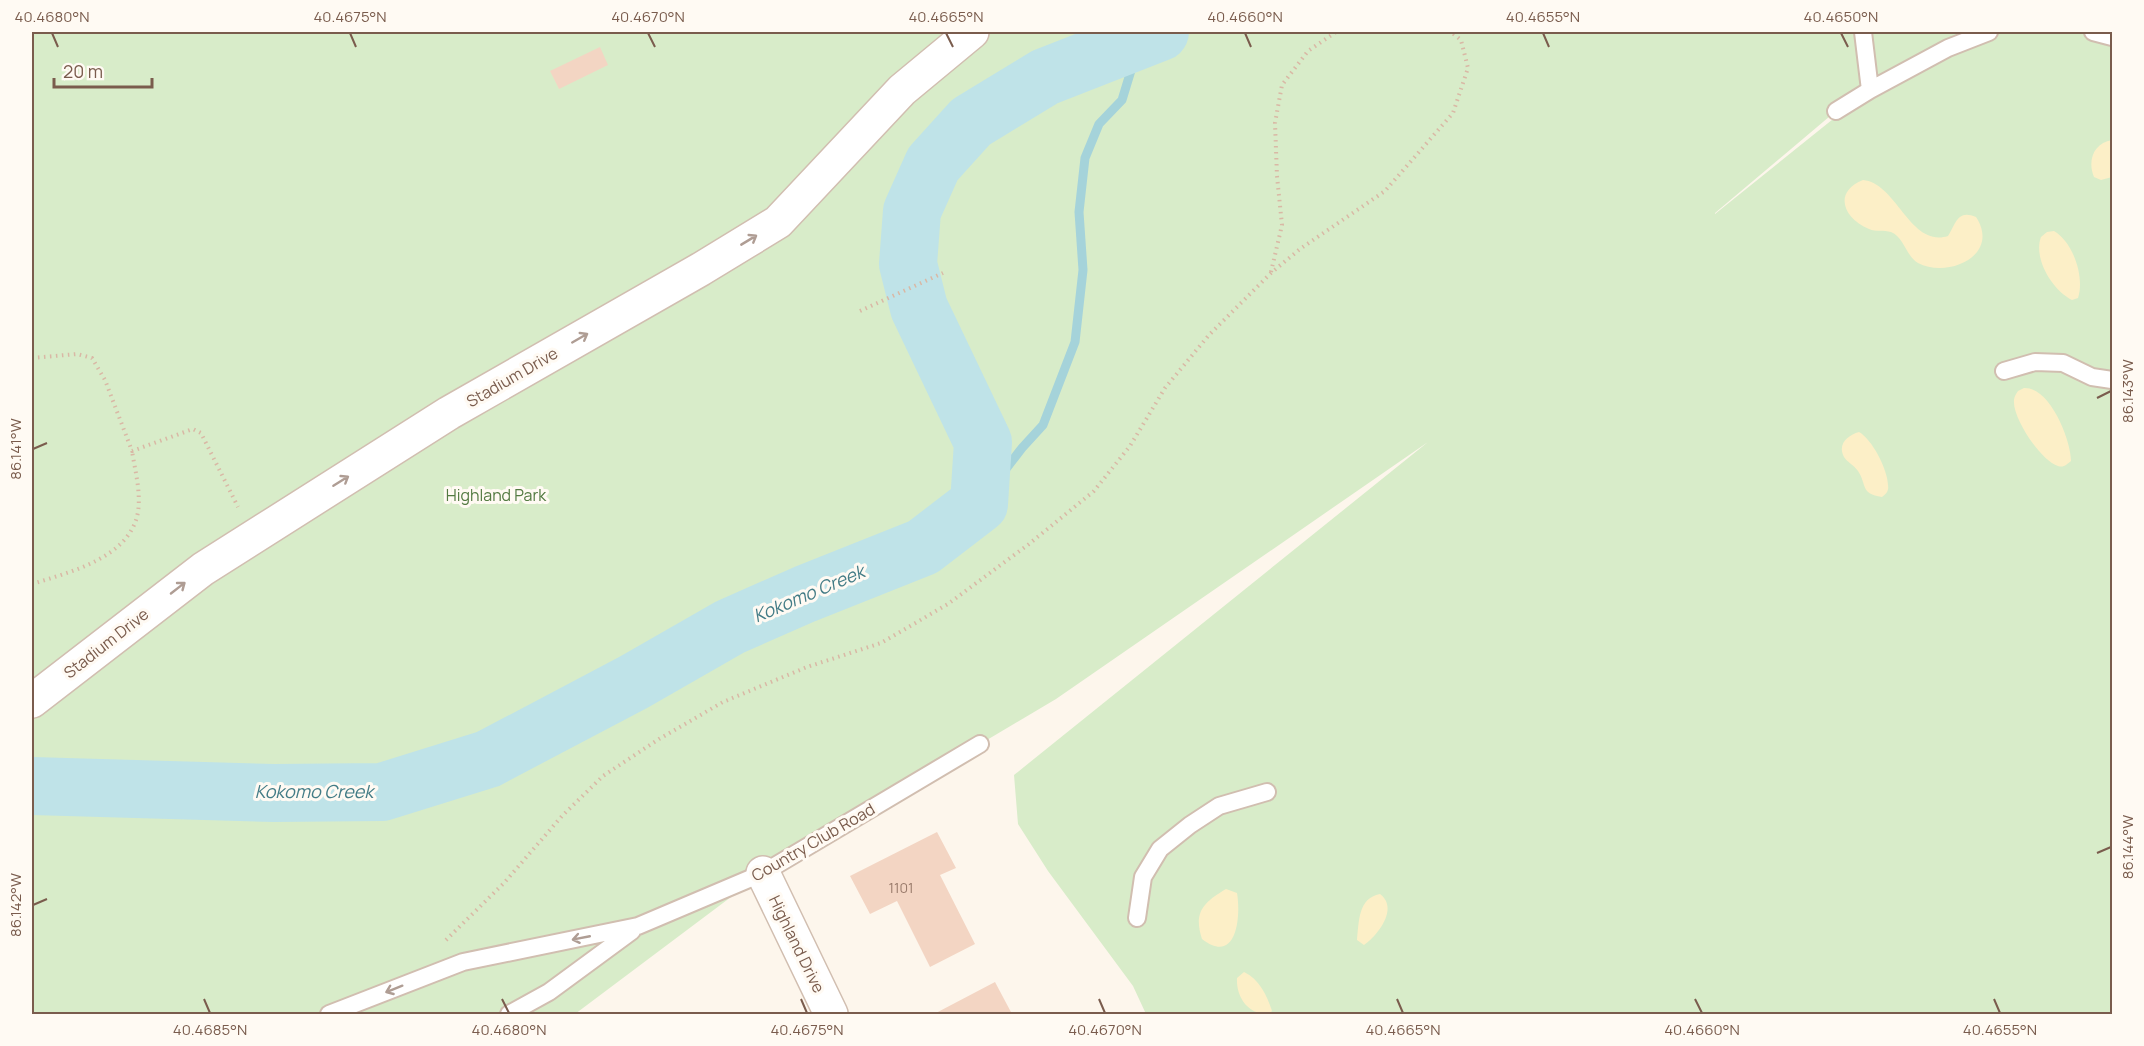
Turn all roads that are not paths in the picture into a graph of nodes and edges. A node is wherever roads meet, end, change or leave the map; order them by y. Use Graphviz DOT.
graph roads {
  1 [pos="972,32"];
  2 [pos="1863,32"];
  3 [pos="1989,32"];
  4 [pos="2093,32"];
  5 [pos="2112,37"];
  6 [pos="1870,90"];
  7 [pos="1836,111"];
  8 [pos="2004,371"];
  9 [pos="2112,380"];
  10 [pos="32,701"];
  11 [pos="980,744"];
  12 [pos="1267,792"];
  13 [pos="763,873"];
  14 [pos="1137,918"];
  15 [pos="638,926"];
  16 [pos="329,1014"];
  17 [pos="509,1014"];
  18 [pos="831,1014"];
  10 -- 1 [label="street, Stadium Drive, one-way"];
  2 -- 6 [label="lane"];
  3 -- 6 [label="lane"];
  4 -- 5 [label="lane"];
  6 -- 7 [label="lane"];
  8 -- 9 [label="lane"];
  11 -- 13 [label="lane, Country Club Road"];
  12 -- 14 [label="lane"];
  13 -- 15 [label="lane, Country Club Road"];
  13 -- 18 [label="street, Highland Drive"];
  15 -- 16 [label="lane, Country Club Road, one-way"];
  15 -- 17 [label="lane, Country Club Road"];
}
